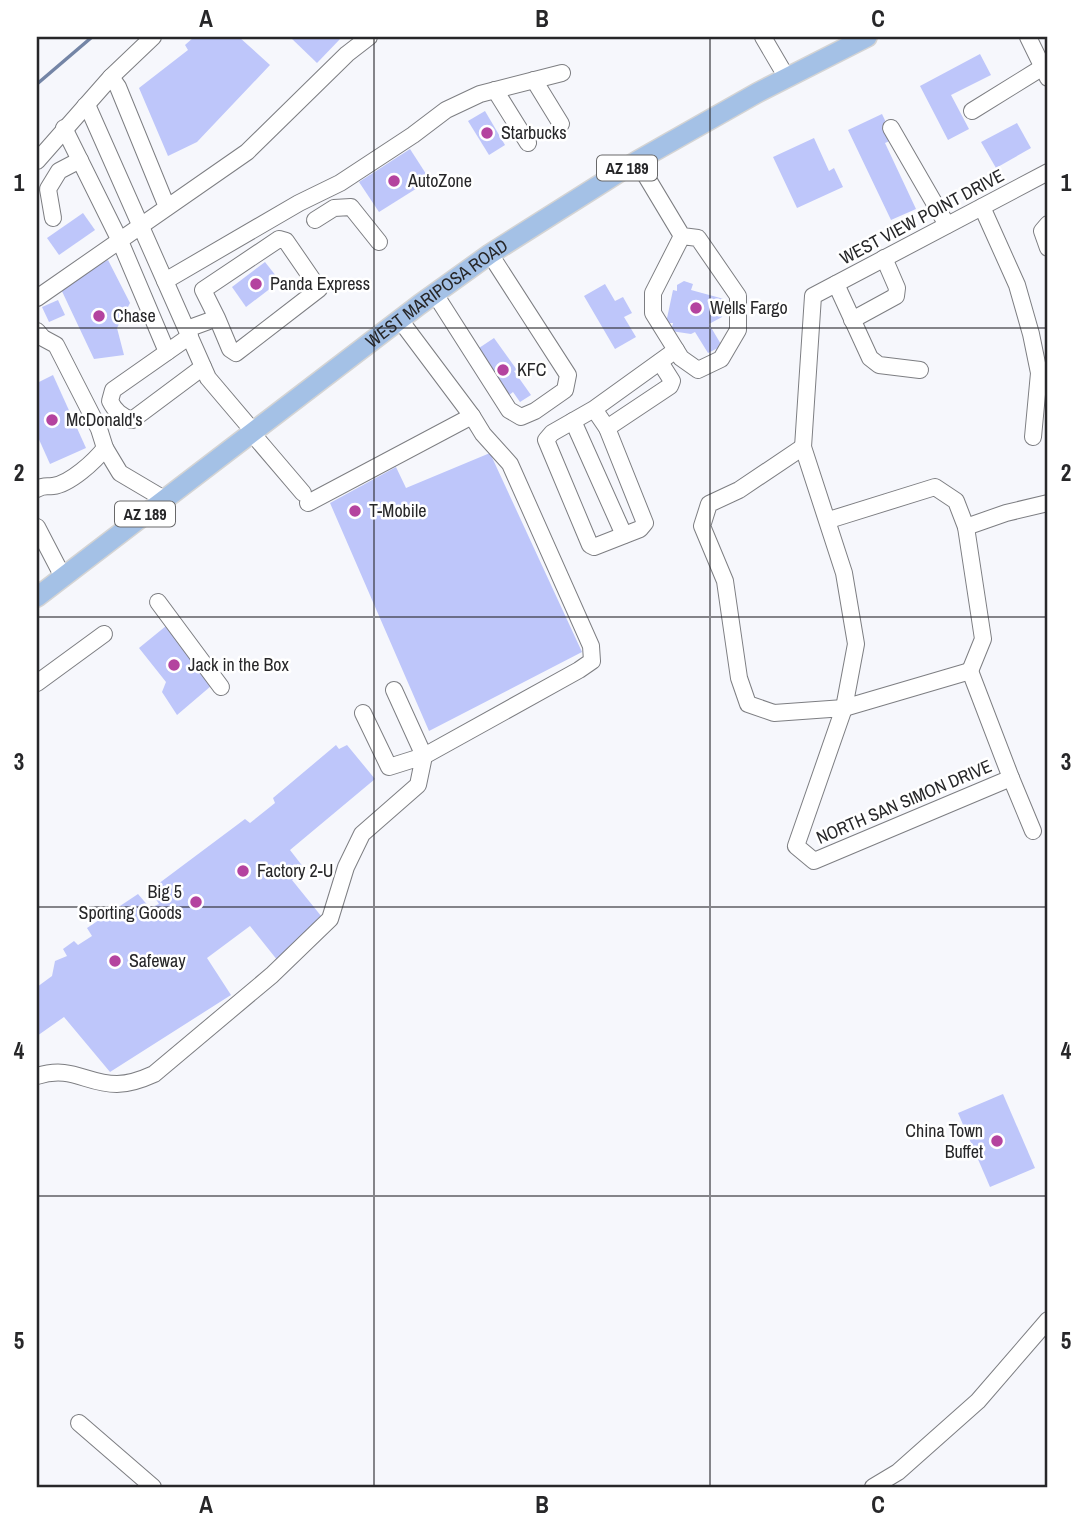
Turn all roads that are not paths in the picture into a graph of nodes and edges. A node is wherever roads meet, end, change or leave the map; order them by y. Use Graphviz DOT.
graph roads {
  1 [pos="153,37"];
  2 [pos="369,37"];
  3 [pos="764,37"];
  4 [pos="867,37"];
  5 [pos="1028,37"];
  6 [pos="562,73"];
  7 [pos="1046,73"];
  8 [pos="111,77"];
  9 [pos="787,78"];
  10 [pos="534,80"];
  11 [pos="495,90"];
  12 [pos="85,106"];
  13 [pos="972,111"];
  14 [pos="561,124"];
  15 [pos="64,128"];
  16 [pos="891,128"];
  17 [pos="528,143"];
  18 [pos="80,160"];
  19 [pos="37,161"];
  20 [pos="637,162"];
  21 [pos="1048,172"];
  22 [pos="167,207"];
  23 [pos="982,207"];
  24 [pos="53,218"];
  25 [pos="315,220"];
  26 [pos="265,222"];
  27 [pos="1048,224"];
  28 [pos="947,225"];
  29 [pos="141,226"];
  30 [pos="682,236"];
  31 [pos="279,239"];
  32 [pos="120,241"];
  33 [pos="379,242"];
  34 [pos="221,248"];
  35 [pos="1048,248"];
  36 [pos="490,254"];
  37 [pos="884,258"];
  38 [pos="238,267"];
  39 [pos="165,281"];
  40 [pos="836,284"];
  41 [pos="435,294"];
  42 [pos="813,296"];
  43 [pos="37,298"];
  44 [pos="217,318"];
  45 [pos="400,320"];
  46 [pos="852,320"];
  47 [pos="37,333"];
  48 [pos="188,333"];
  49 [pos="676,350"];
  50 [pos="167,352"];
  51 [pos="660,362"];
  52 [pos="203,367"];
  53 [pos="920,370"];
  54 [pos="110,401"];
  55 [pos="594,409"];
  56 [pos="89,410"];
  57 [pos="472,416"];
  58 [pos="573,421"];
  59 [pos="607,428"];
  60 [pos="252,432"];
  61 [pos="1033,438"];
  62 [pos="803,447"];
  63 [pos="104,448"];
  64 [pos="39,482"];
  65 [pos="164,499"];
  66 [pos="1048,503"];
  67 [pos="829,520"];
  68 [pos="37,527"];
  69 [pos="966,527"];
  70 [pos="624,535"];
  71 [pos="63,577"];
  72 [pos="37,597"];
  73 [pos="158,602"];
  74 [pos="104,634"];
  75 [pos="970,671"];
  76 [pos="37,683"];
  77 [pos="221,687"];
  78 [pos="394,690"];
  79 [pos="844,708"];
  80 [pos="363,712"];
  81 [pos="424,756"];
  82 [pos="1011,778"];
  83 [pos="1033,831"];
  84 [pos="37,1076"];
  85 [pos="1048,1323"];
  86 [pos="79,1423"];
  87 [pos="153,1487"];
  88 [pos="873,1487"];
  1 -- 8 [label="street"];
  2 -- 22 [label="street"];
  3 -- 9 [label="street"];
  4 -- 9 [label="main road, WEST MARIPOSA ROAD / AZ 189"];
  5 -- 7 [label="street"];
  6 -- 10 [label="street"];
  7 -- 13 [label="street"];
  8 -- 12 [label="street"];
  8 -- 22 [label="street"];
  9 -- 20 [label="main road, WEST MARIPOSA ROAD / AZ 189"];
  10 -- 11 [label="street"];
  10 -- 14 [label="street"];
  11 -- 17 [label="street"];
  11 -- 26 [label="street"];
  12 -- 15 [label="street"];
  12 -- 29 [label="street"];
  15 -- 18 [label="street"];
  15 -- 19 [label="street"];
  16 -- 28 [label="street"];
  18 -- 24 [label="street"];
  18 -- 32 [label="street"];
  20 -- 30 [label="street"];
  20 -- 36 [label="main road, WEST MARIPOSA ROAD / AZ 189"];
  21 -- 23 [label="street, WEST VIEW POINT DRIVE"];
  22 -- 29 [label="street"];
  23 -- 28 [label="street, WEST VIEW POINT DRIVE"];
  23 -- 61 [label="street"];
  25 -- 33 [label="street"];
  26 -- 31 [label="street"];
  26 -- 34 [label="street"];
  27 -- 35 [label="street"];
  28 -- 37 [label="street, WEST VIEW POINT DRIVE"];
  29 -- 32 [label="street"];
  29 -- 39 [label="street"];
  30 -- 49 [label="street"];
  30 -- 49 [label="street"];
  31 -- 38 [label="street"];
  31 -- 44 [label="street"];
  32 -- 43 [label="street"];
  32 -- 50 [label="street"];
  34 -- 38 [label="street"];
  34 -- 39 [label="street"];
  36 -- 41 [label="main road, WEST MARIPOSA ROAD / AZ 189"];
  36 -- 41 [label="street"];
  37 -- 40 [label="street, WEST VIEW POINT DRIVE"];
  37 -- 46 [label="street"];
  38 -- 44 [label="street"];
  39 -- 48 [label="street"];
  40 -- 42 [label="street, WEST VIEW POINT DRIVE"];
  40 -- 46 [label="street"];
  41 -- 45 [label="main road, WEST MARIPOSA ROAD / AZ 189"];
  42 -- 62 [label="street, NORTH SAN SIMON DRIVE"];
  44 -- 48 [label="street"];
  45 -- 57 [label="street"];
  45 -- 60 [label="main road, WEST MARIPOSA ROAD / AZ 189"];
  46 -- 53 [label="street"];
  47 -- 56 [label="street"];
  48 -- 50 [label="street"];
  48 -- 52 [label="street"];
  49 -- 51 [label="street"];
  50 -- 54 [label="street"];
  51 -- 55 [label="street"];
  51 -- 59 [label="street"];
  52 -- 54 [label="street"];
  52 -- 60 [label="street"];
  54 -- 56 [label="street"];
  55 -- 58 [label="street"];
  55 -- 59 [label="street"];
  56 -- 63 [label="street"];
  57 -- 60 [label="street"];
  57 -- 81 [label="street"];
  58 -- 70 [label="street"];
  58 -- 70 [label="street"];
  59 -- 70 [label="street"];
  60 -- 65 [label="main road, WEST MARIPOSA ROAD / AZ 189"];
  62 -- 67 [label="street, NORTH SAN SIMON DRIVE"];
  62 -- 79 [label="street"];
  63 -- 64 [label="street"];
  63 -- 65 [label="street"];
  65 -- 71 [label="main road, WEST MARIPOSA ROAD / AZ 189"];
  66 -- 69 [label="street"];
  67 -- 69 [label="street"];
  67 -- 79 [label="street, NORTH SAN SIMON DRIVE"];
  68 -- 71 [label="street"];
  69 -- 75 [label="street"];
  71 -- 72 [label="main road, WEST MARIPOSA ROAD / AZ 189"];
  73 -- 77 [label="street"];
  74 -- 76 [label="street"];
  75 -- 79 [label="street"];
  75 -- 82 [label="street, NORTH SAN SIMON DRIVE"];
  78 -- 81 [label="street"];
  79 -- 82 [label="street, NORTH SAN SIMON DRIVE"];
  80 -- 81 [label="street"];
  81 -- 84 [label="street"];
  82 -- 83 [label="street, NORTH SAN SIMON DRIVE"];
  85 -- 88 [label="street"];
  86 -- 87 [label="street"];
}
